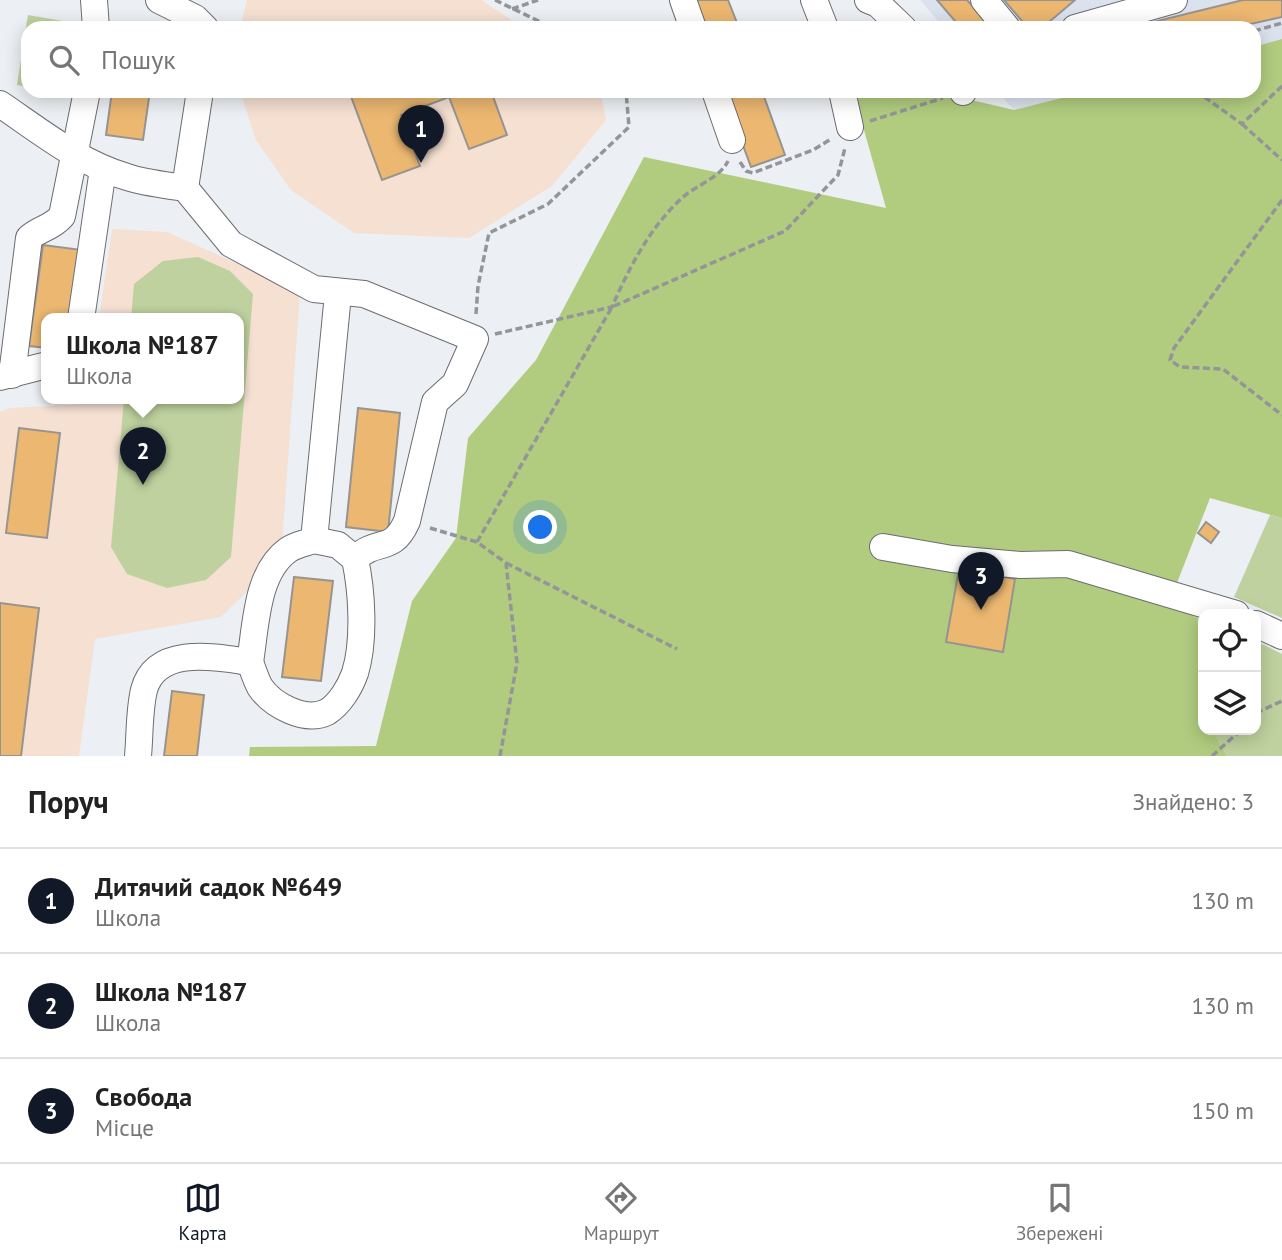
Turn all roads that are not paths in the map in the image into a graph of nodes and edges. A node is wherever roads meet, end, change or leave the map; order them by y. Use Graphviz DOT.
graph roads {
  1 [pos="94,0"];
  2 [pos="163,0"];
  3 [pos="683,0"];
  4 [pos="814,0"];
  5 [pos="868,0"];
  6 [pos="984,0"];
  7 [pos="1174,0"];
  8 [pos="96,21"];
  9 [pos="198,21"];
  10 [pos="690,21"];
  11 [pos="822,21"];
  12 [pos="896,21"];
  13 [pos="1001,21"];
  14 [pos="1100,21"];
  15 [pos="86,98"];
  16 [pos="199,98"];
  17 [pos="717,98"];
  18 [pos="844,98"];
  19 [pos="0,104"];
  20 [pos="850,127"];
  21 [pos="730,152"];
  22 [pos="75,155"];
  23 [pos="103,169"];
  24 [pos="186,188"];
  25 [pos="338,294"];
  26 [pos="82,313"];
  27 [pos="41,367"];
  28 [pos="6,376"];
  29 [pos="314,540"];
  30 [pos="883,547"];
  31 [pos="355,559"];
  32 [pos="1219,609"];
  33 [pos="1261,626"];
  34 [pos="1282,636"];
  35 [pos="250,662"];
  36 [pos="138,756"];
  1 -- 8 [label="lane"];
  2 -- 9 [label="lane"];
  3 -- 10 [label="lane"];
  4 -- 11 [label="lane"];
  5 -- 12 [label="lane"];
  6 -- 13 [label="lane"];
  7 -- 14 [label="lane"];
  15 -- 22 [label="lane"];
  16 -- 24 [label="lane"];
  17 -- 21 [label="lane"];
  18 -- 20 [label="lane"];
  19 -- 22 [label="lane"];
  22 -- 23 [label="lane"];
  22 -- 28 [label="lane"];
  23 -- 24 [label="lane"];
  23 -- 26 [label="lane"];
  24 -- 25 [label="lane"];
  25 -- 29 [label="lane"];
  25 -- 31 [label="lane"];
  27 -- 28 [label="lane"];
  29 -- 31 [label="lane"];
  29 -- 35 [label="lane"];
  30 -- 32 [label="lane"];
  31 -- 35 [label="lane"];
  33 -- 34 [label="lane"];
  35 -- 36 [label="lane"];
}
